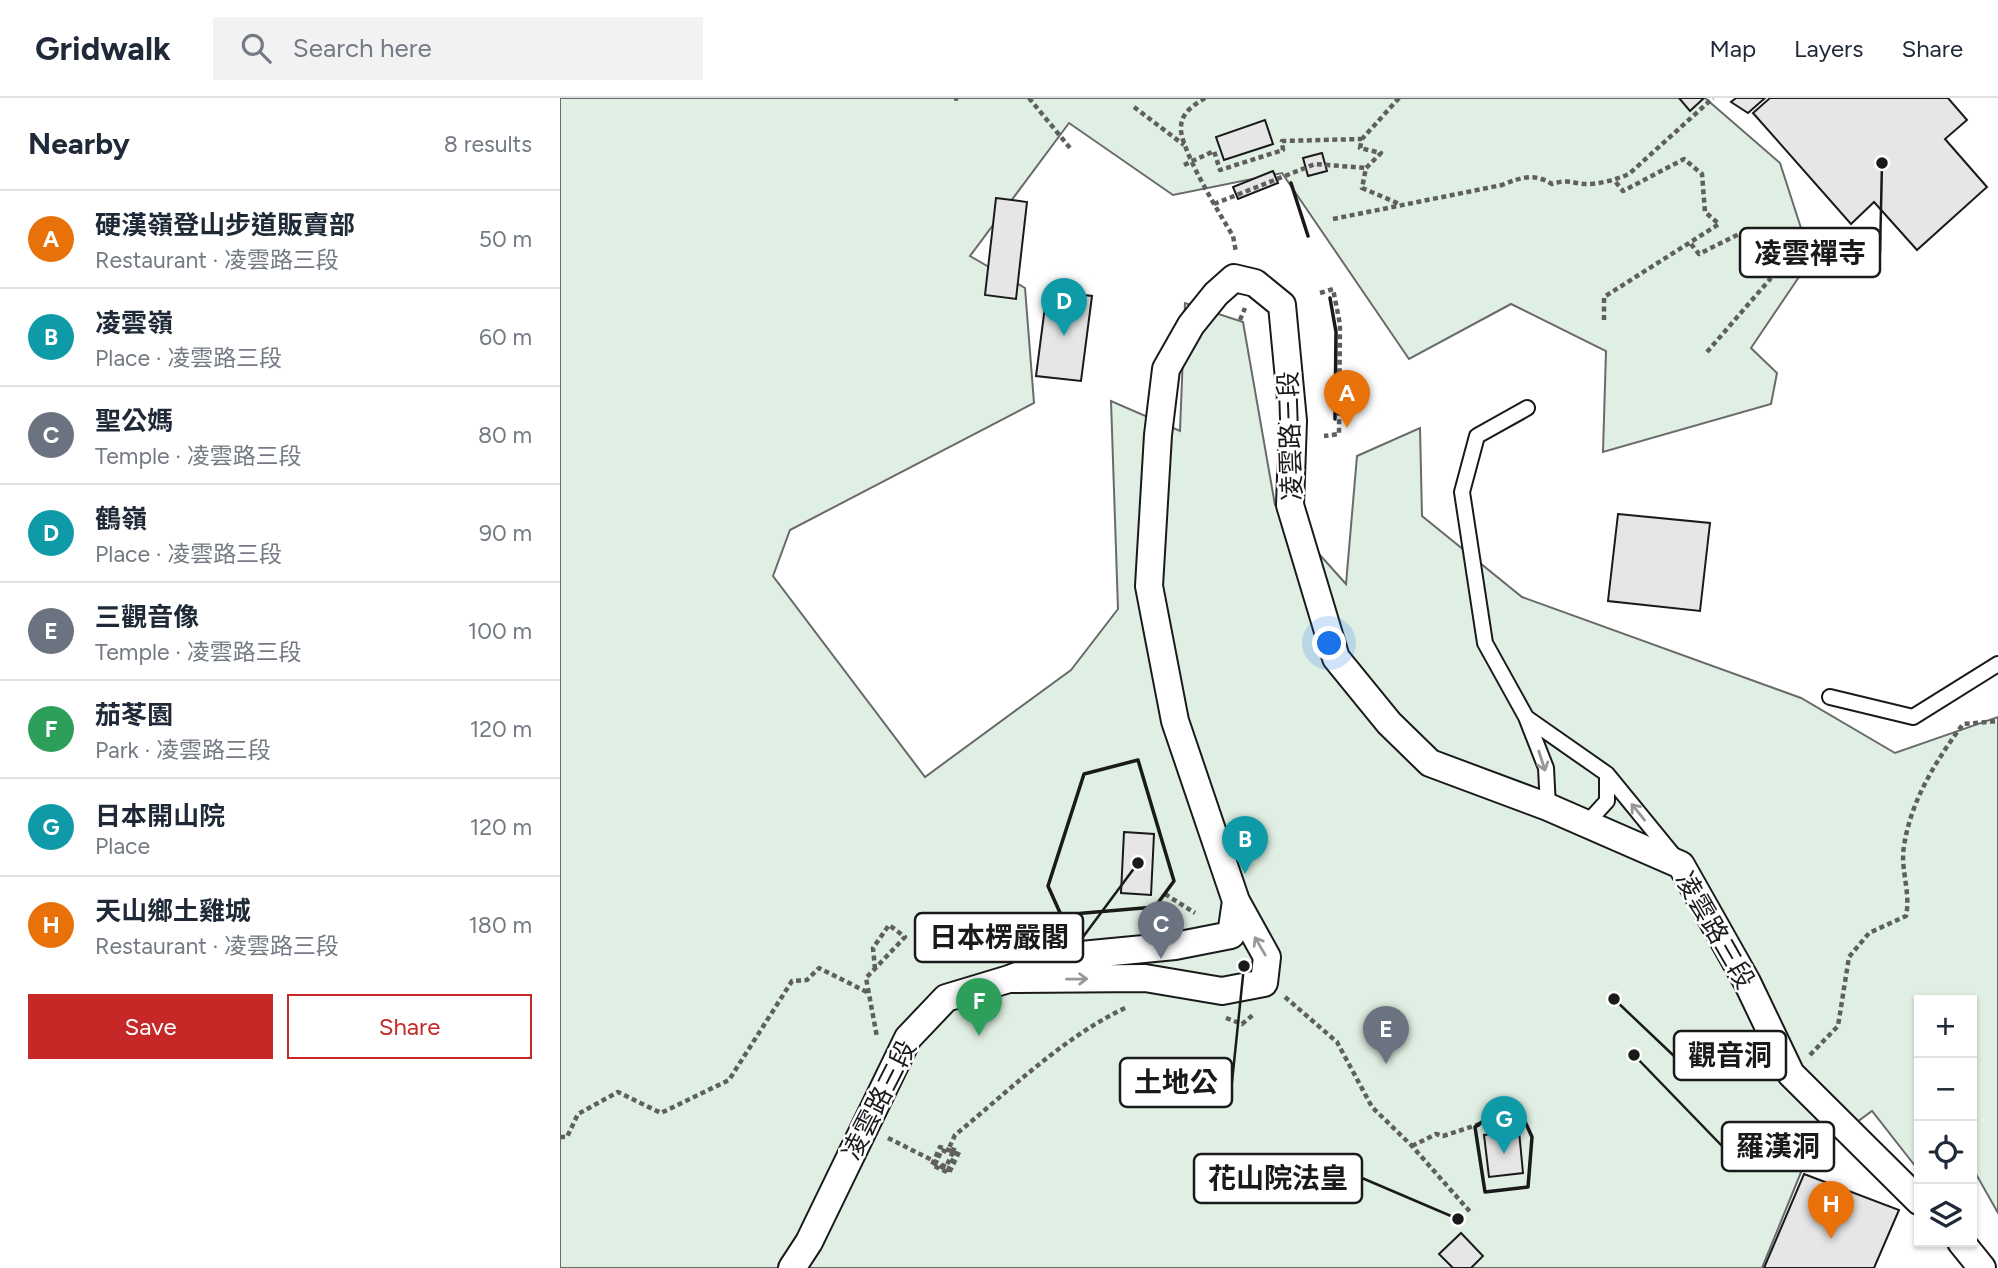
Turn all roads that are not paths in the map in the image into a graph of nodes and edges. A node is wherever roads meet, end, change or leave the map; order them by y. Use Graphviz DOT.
graph roads {
  1 [pos="1527,408"];
  2 [pos="1998,664"];
  3 [pos="1830,697"];
  4 [pos="1525,717"];
  5 [pos="1608,774"];
  6 [pos="1548,807"];
  7 [pos="1586,824"];
  8 [pos="1681,865"];
  9 [pos="1236,901"];
  10 [pos="1009,979"];
  11 [pos="1914,1196"];
  12 [pos="1965,1247"];
  13 [pos="792,1268"];
  14 [pos="1982,1268"];
  1 -- 4 [label="lane"];
  2 -- 3 [label="lane"];
  4 -- 5 [label="lane"];
  4 -- 6 [label="lane, one-way"];
  5 -- 7 [label="lane"];
  8 -- 5 [label="lane, one-way"];
  6 -- 7 [label="street, 凌雲路三段"];
  6 -- 9 [label="street, 凌雲路三段"];
  7 -- 8 [label="street, 凌雲路三段"];
  8 -- 11 [label="street, 凌雲路三段"];
  9 -- 10 [label="street, 凌雲路三段"];
  10 -- 9 [label="street, 凌雲路三段, one-way"];
  10 -- 13 [label="street, 凌雲路三段"];
  12 -- 14 [label="street"];
}
